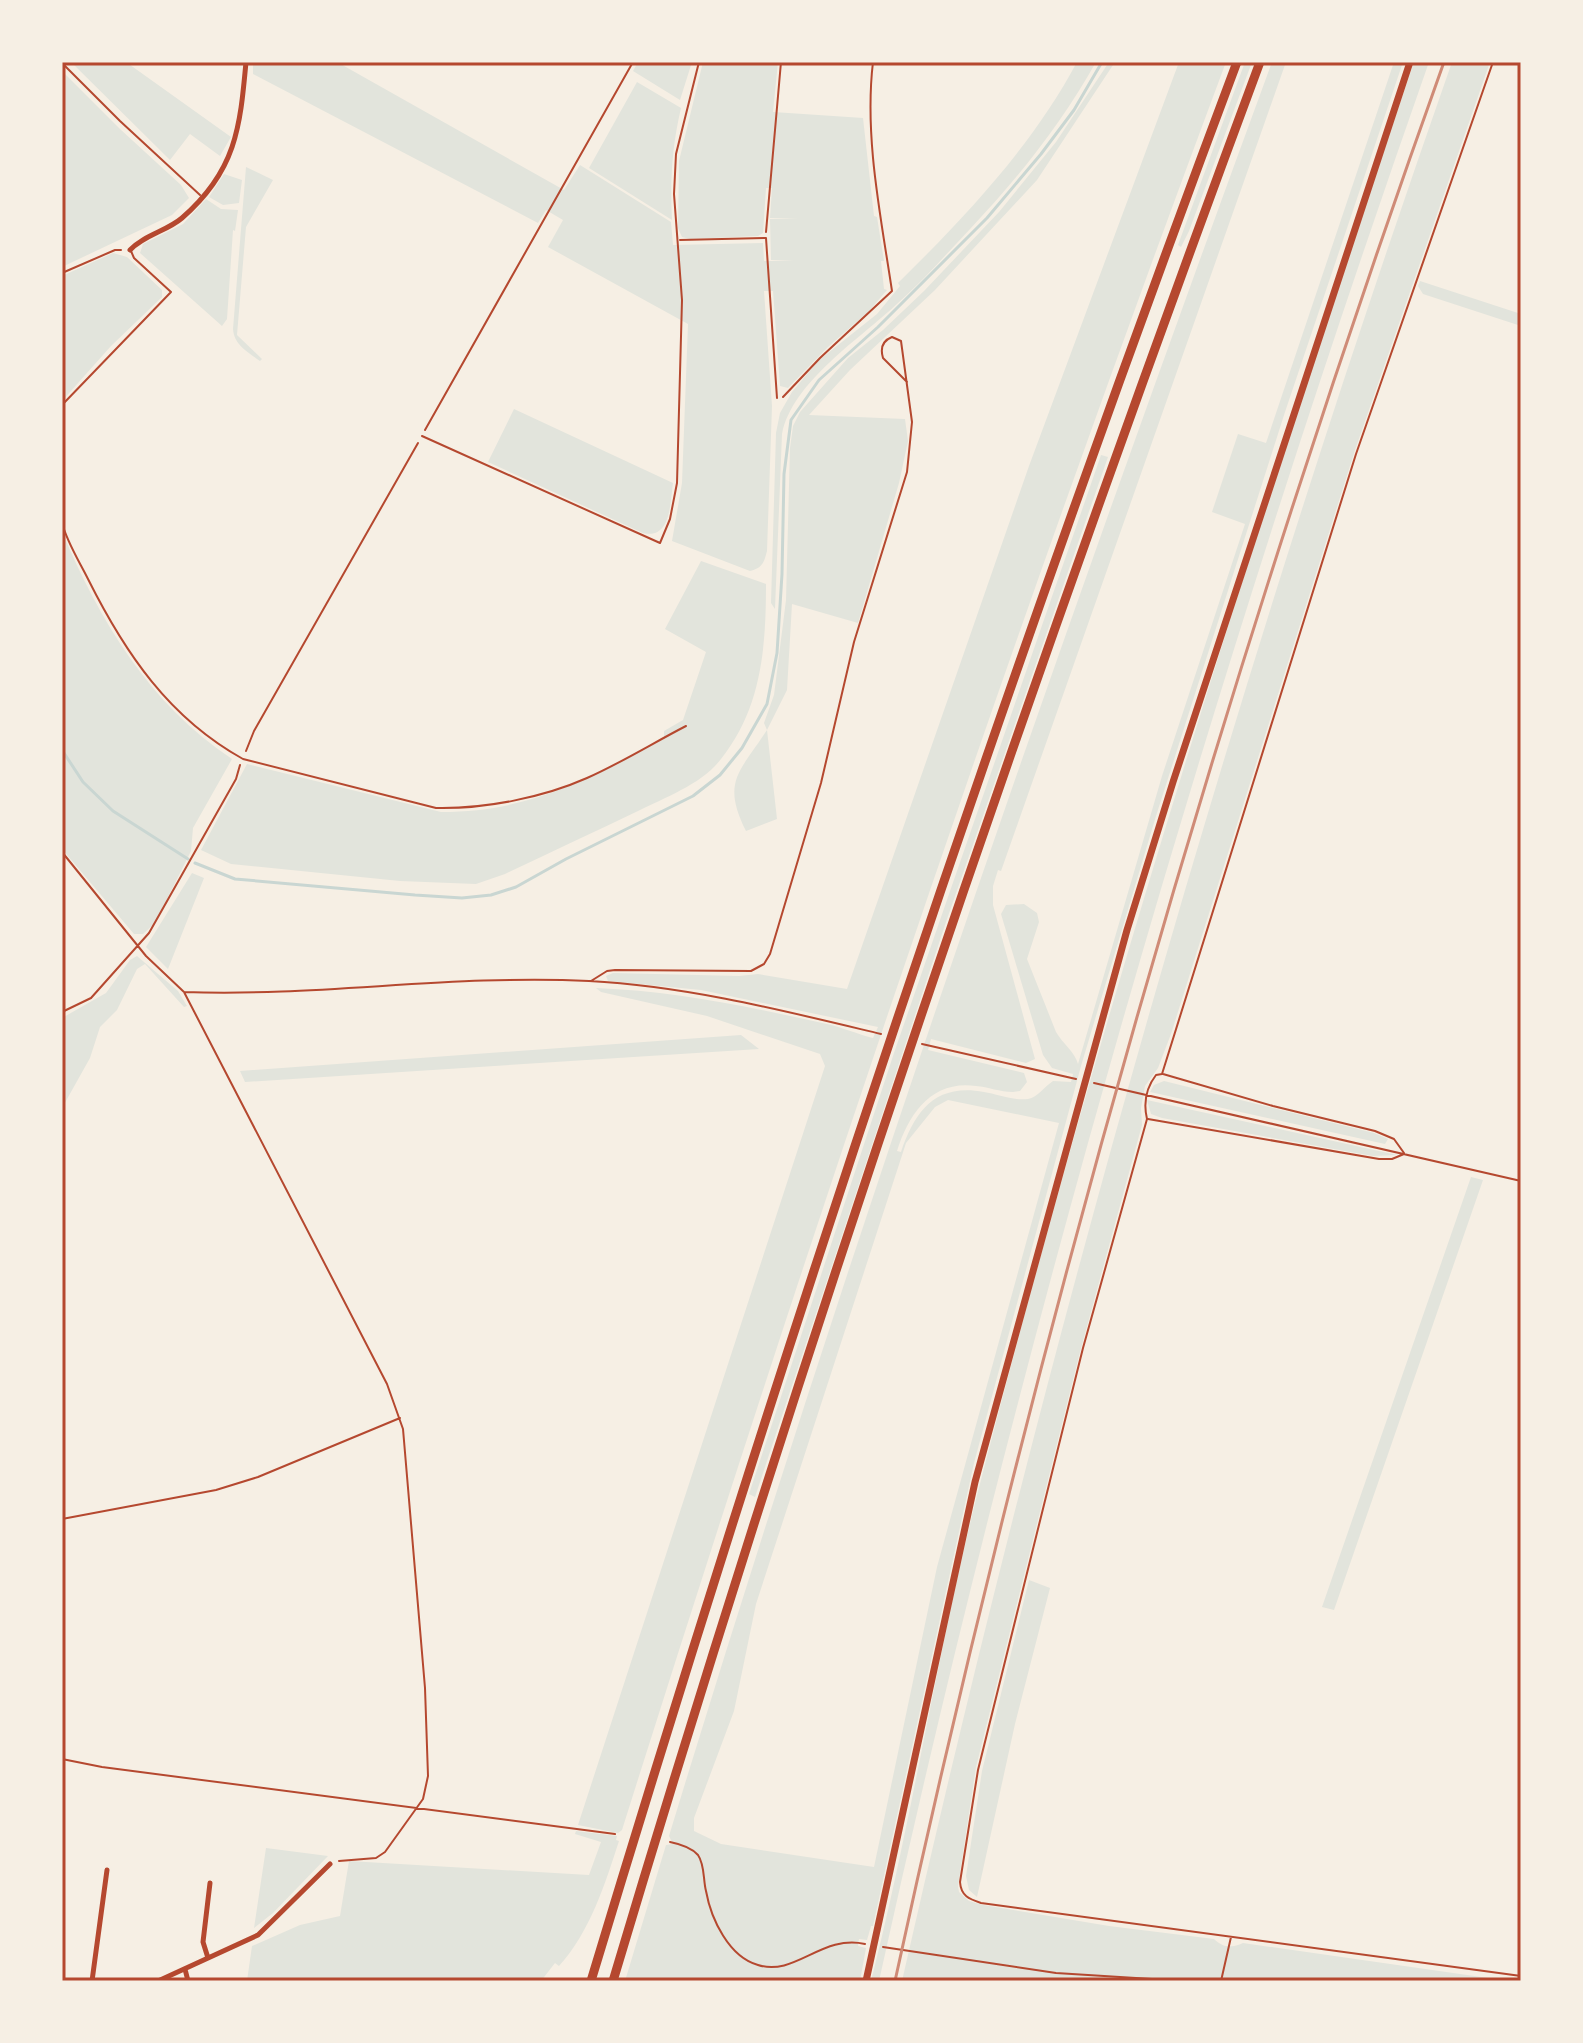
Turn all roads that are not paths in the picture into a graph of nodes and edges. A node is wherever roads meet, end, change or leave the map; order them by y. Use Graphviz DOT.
graph roads {
  1 [pos="246,62"];
  2 [pos="699,62"];
  3 [pos="1237,62"];
  4 [pos="1260,62"];
  5 [pos="1410,62"];
  6 [pos="62,63"];
  7 [pos="202,196"];
  8 [pos="678,240"];
  9 [pos="130,250"];
  10 [pos="777,398"];
  11 [pos="62,405"];
  12 [pos="422,436"];
  13 [pos="62,523"];
  14 [pos="686,726"];
  15 [pos="330,1864"];
  16 [pos="107,1870"];
  17 [pos="210,1883"];
  18 [pos="208,1958"];
  19 [pos="185,1969"];
  20 [pos="92,1981"];
  21 [pos="158,1981"];
  22 [pos="188,1981"];
  23 [pos="591,1981"];
  24 [pos="613,1981"];
  25 [pos="866,1981"];
  1 -- 7 [label="street"];
  2 -- 8 [label="lane"];
  3 -- 23 [label="highway"];
  4 -- 24 [label="highway"];
  5 -- 25 [label="main road"];
  6 -- 7 [label="lane"];
  7 -- 9 [label="street"];
  8 -- 10 [label="lane"];
  8 -- 12 [label="lane"];
  9 -- 11 [label="lane"];
  13 -- 14 [label="lane"];
  15 -- 18 [label="street"];
  16 -- 20 [label="street"];
  17 -- 18 [label="street"];
  18 -- 19 [label="street"];
  19 -- 21 [label="street"];
  19 -- 22 [label="street"];
}
